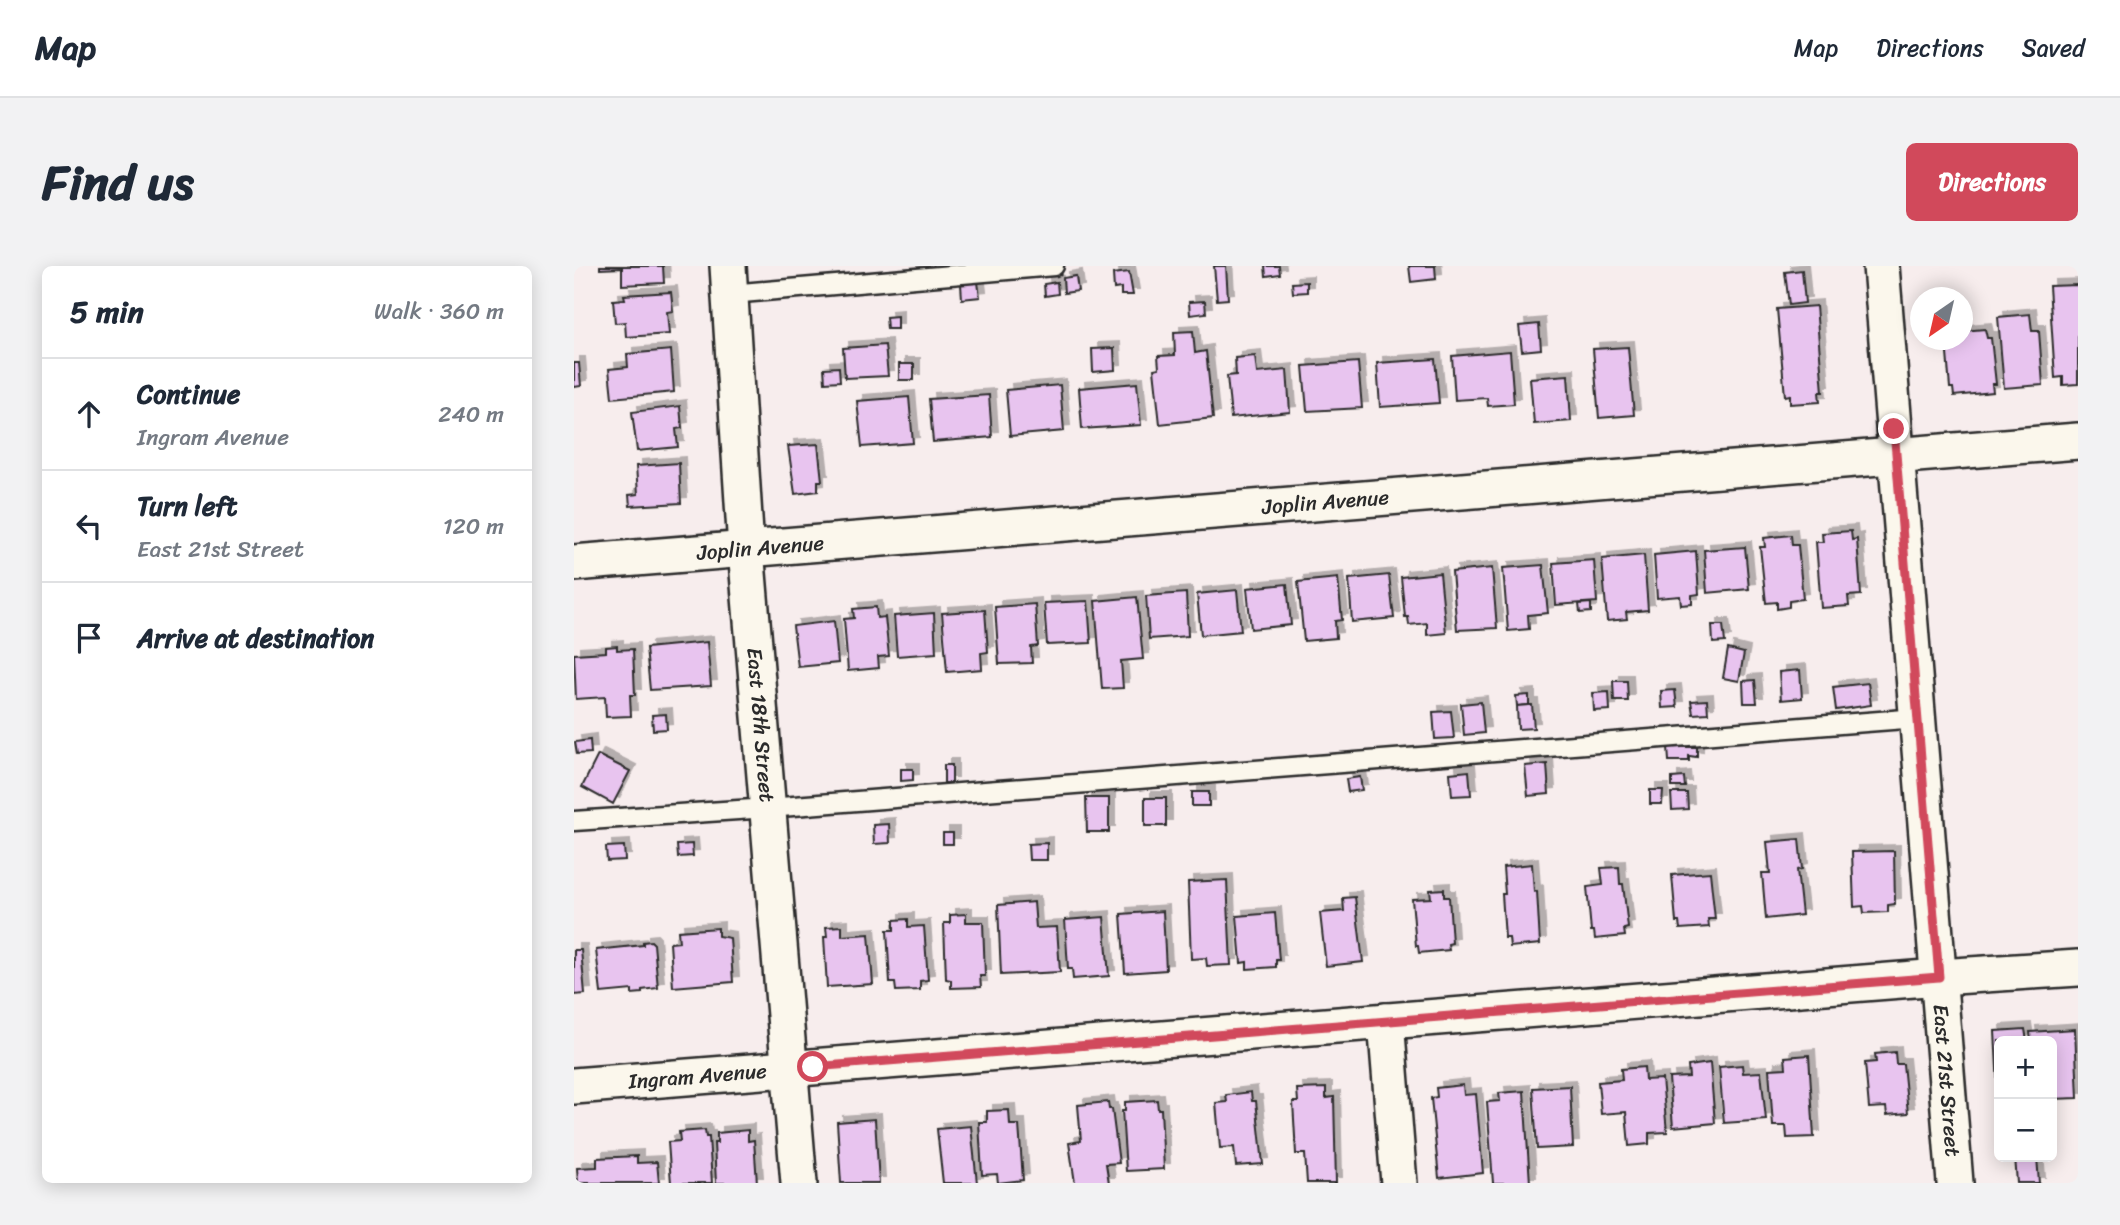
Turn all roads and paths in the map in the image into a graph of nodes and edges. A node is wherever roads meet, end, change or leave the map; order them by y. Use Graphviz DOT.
graph roads {
  1 [pos="1054,266"];
  2 [pos="1881,266"];
  3 [pos="729,280"];
  4 [pos="2078,441"];
  5 [pos="1896,456"];
  6 [pos="746,549"];
  7 [pos="574,563"];
  8 [pos="1918,718"];
  9 [pos="768,808"];
  10 [pos="574,821"];
  11 [pos="2078,968"];
  12 [pos="1939,977"];
  13 [pos="1386,1021"];
  14 [pos="790,1069"];
  15 [pos="574,1086"];
  16 [pos="799,1183"];
  17 [pos="1399,1183"];
  18 [pos="1955,1183"];
  1 -- 3 [label="lane"];
  2 -- 5 [label="street, East 21st Street"];
  3 -- 6 [label="street, East 18th Street"];
  4 -- 5 [label="street, Joplin Avenue"];
  5 -- 6 [label="street, Joplin Avenue"];
  5 -- 8 [label="street, East 21st Street"];
  6 -- 7 [label="street, Joplin Avenue"];
  6 -- 9 [label="street, East 18th Street"];
  8 -- 9 [label="lane"];
  8 -- 12 [label="street, East 21st Street"];
  9 -- 10 [label="lane"];
  9 -- 14 [label="street, East 18th Street"];
  11 -- 12 [label="street, Ingram Avenue"];
  12 -- 13 [label="street, Ingram Avenue"];
  12 -- 18 [label="street, East 21st Street"];
  13 -- 14 [label="street, Ingram Avenue"];
  13 -- 17 [label="street"];
  14 -- 15 [label="street, Ingram Avenue"];
  14 -- 16 [label="street, East 18th Street"];
}
